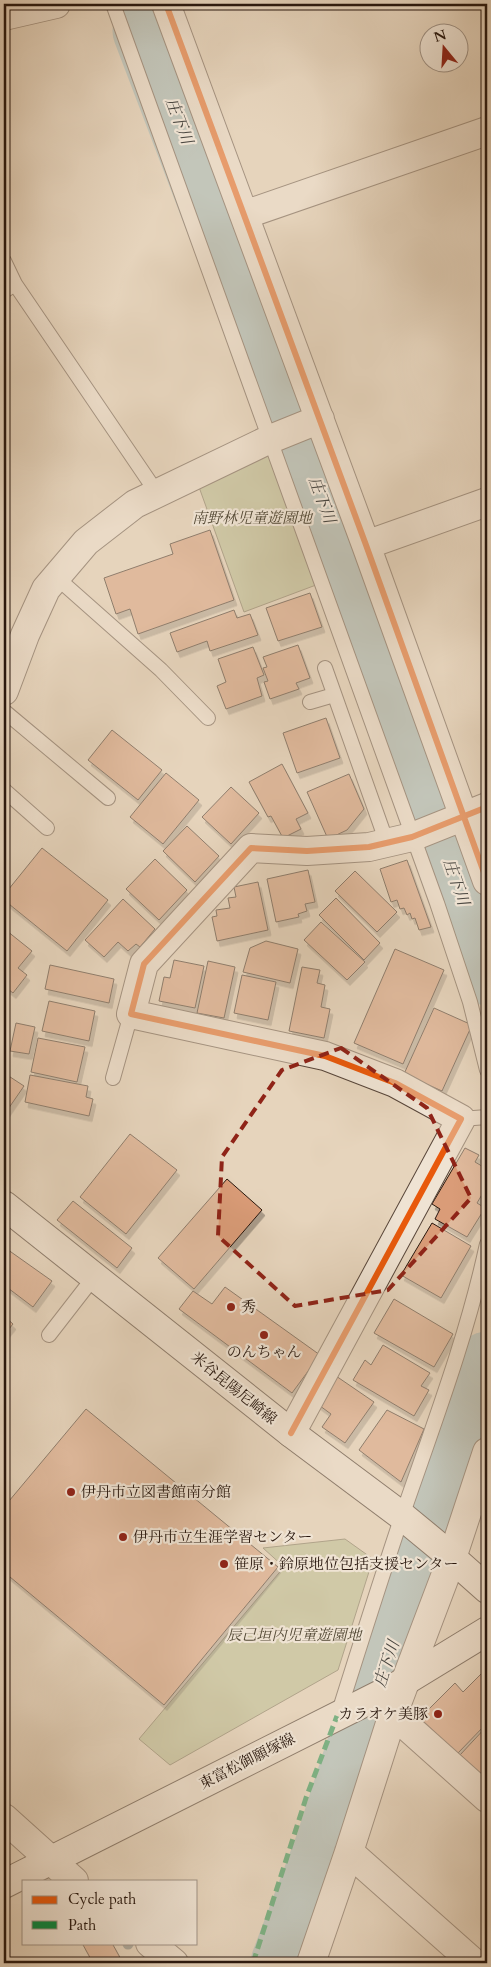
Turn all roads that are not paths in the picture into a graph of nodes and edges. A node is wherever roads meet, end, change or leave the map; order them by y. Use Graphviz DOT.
graph roads {
  1 [pos="56,4"];
  2 [pos="113,4"];
  3 [pos="166,4"];
  4 [pos="4,16"];
  5 [pos="487,131"];
  6 [pos="244,215"];
  7 [pos="4,260"];
  8 [pos="9,287"];
  9 [pos="314,421"];
  10 [pos="274,438"];
  11 [pos="157,493"];
  12 [pos="487,502"];
  13 [pos="366,545"];
  14 [pos="56,577"];
  15 [pos="325,668"];
  16 [pos="4,691"];
  17 [pos="334,695"];
  18 [pos="310,702"];
  19 [pos="4,711"];
  20 [pos="208,718"];
  21 [pos="4,790"];
  22 [pos="108,798"];
  23 [pos="467,814"];
  24 [pos="47,828"];
  25 [pos="407,837"];
  26 [pos="487,882"];
  27 [pos="131,1014"];
  28 [pos="487,1070"];
  29 [pos="113,1078"];
  30 [pos="474,1118"];
  31 [pos="4,1205"];
  32 [pos="487,1244"];
  33 [pos="94,1277"];
  34 [pos="49,1335"];
  35 [pos="291,1433"];
  36 [pos="487,1452"];
  37 [pos="406,1520"];
  38 [pos="447,1553"];
  39 [pos="487,1589"];
  40 [pos="487,1631"];
  41 [pos="401,1683"];
  42 [pos="342,1713"];
  43 [pos="393,1714"];
  44 [pos="487,1798"];
  45 [pos="4,1818"];
  46 [pos="349,1852"];
  47 [pos="51,1861"];
  48 [pos="73,1880"];
  49 [pos="4,1884"];
  50 [pos="311,1963"];
  51 [pos="474,1963"];
  1 -- 4 [label="street"];
  2 -- 10 [label="lane"];
  3 -- 6 [label="street"];
  5 -- 6 [label="street"];
  6 -- 9 [label="street"];
  7 -- 8 [label="lane"];
  8 -- 11 [label="lane"];
  9 -- 10 [label="street"];
  9 -- 13 [label="street"];
  10 -- 11 [label="street"];
  10 -- 25 [label="lane"];
  11 -- 14 [label="street"];
  12 -- 13 [label="street"];
  13 -- 23 [label="street"];
  14 -- 16 [label="street"];
  14 -- 20 [label="lane"];
  15 -- 17 [label="lane"];
  17 -- 18 [label="lane"];
  17 -- 25 [label="lane"];
  19 -- 22 [label="lane"];
  21 -- 24 [label="lane"];
  23 -- 25 [label="street"];
  23 -- 26 [label="street"];
  25 -- 27 [label="street"];
  25 -- 28 [label="lane"];
  27 -- 29 [label="lane"];
  27 -- 30 [label="street"];
  30 -- 35 [label="street"];
  31 -- 33 [label="street, 米谷昆陽尼崎線"];
  32 -- 37 [label="lane"];
  33 -- 34 [label="lane"];
  33 -- 35 [label="street, 米谷昆陽尼崎線"];
  35 -- 37 [label="street, 米谷昆陽尼崎線"];
  36 -- 38 [label="street"];
  37 -- 38 [label="street, 米谷昆陽尼崎線"];
  37 -- 42 [label="lane"];
  38 -- 39 [label="street, 米谷昆陽尼崎線"];
  38 -- 41 [label="street"];
  40 -- 41 [label="street, 東富松御願塚線"];
  41 -- 42 [label="street, 東富松御願塚線"];
  41 -- 43 [label="street"];
  42 -- 47 [label="street, 東富松御願塚線"];
  43 -- 44 [label="street"];
  43 -- 46 [label="street"];
  45 -- 47 [label="street"];
  46 -- 50 [label="street"];
  46 -- 51 [label="street"];
  47 -- 48 [label="street"];
  47 -- 49 [label="street, 東富松御願塚線"];
}
